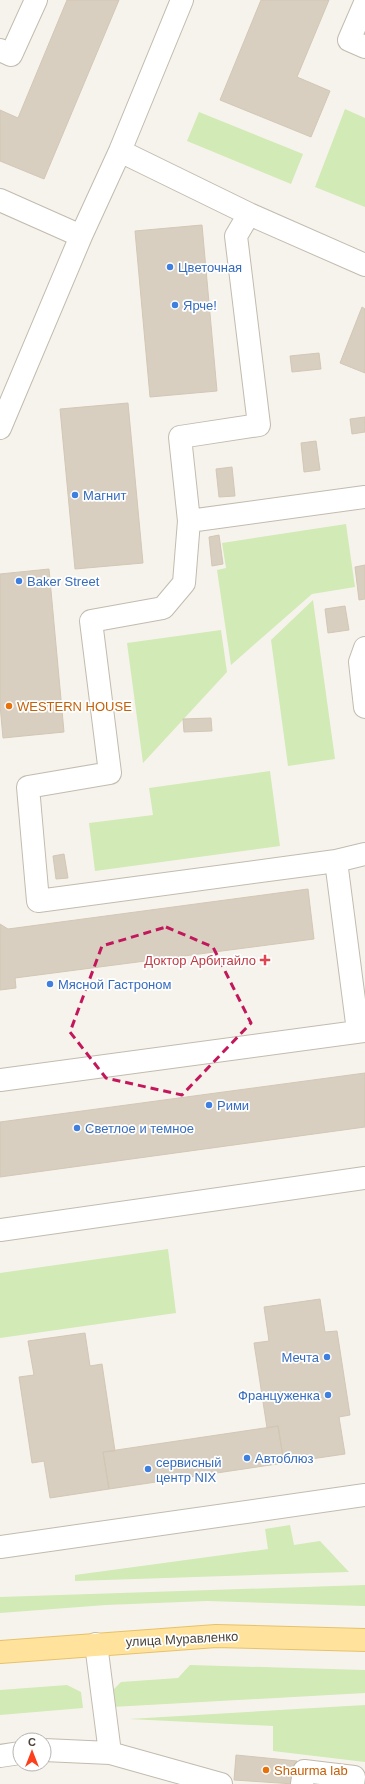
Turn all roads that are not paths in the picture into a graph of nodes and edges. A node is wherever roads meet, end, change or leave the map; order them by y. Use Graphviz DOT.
graph roads {
  1 [pos="36,0"];
  2 [pos="182,0"];
  3 [pos="365,3"];
  4 [pos="365,47"];
  5 [pos="0,50"];
  6 [pos="120,151"];
  7 [pos="0,200"];
  8 [pos="249,214"];
  9 [pos="81,236"];
  10 [pos="365,265"];
  11 [pos="5,402"];
  12 [pos="0,428"];
  13 [pos="365,498"];
  14 [pos="189,521"];
  15 [pos="365,648"];
  16 [pos="365,707"];
  17 [pos="365,854"];
  18 [pos="336,862"];
  19 [pos="362,1031"];
  20 [pos="0,1080"];
  21 [pos="365,1178"];
  22 [pos="0,1230"];
  23 [pos="365,1495"];
  24 [pos="0,1547"];
  25 [pos="365,1640"];
  26 [pos="96,1644"];
  27 [pos="0,1652"];
  28 [pos="52,1750"];
  29 [pos="110,1753"];
  30 [pos="12,1754"];
  31 [pos="0,1756"];
  32 [pos="222,1784"];
  33 [pos="302,1784"];
  34 [pos="353,1784"];
  1 -- 5 [label="lane"];
  2 -- 6 [label="lane"];
  3 -- 4 [label="lane"];
  6 -- 8 [label="lane"];
  6 -- 9 [label="lane"];
  7 -- 9 [label="lane"];
  8 -- 10 [label="lane"];
  8 -- 14 [label="lane"];
  9 -- 11 [label="lane"];
  11 -- 12 [label="lane"];
  13 -- 14 [label="lane"];
  14 -- 18 [label="lane"];
  15 -- 16 [label="lane"];
  17 -- 18 [label="lane"];
  18 -- 19 [label="lane"];
  19 -- 20 [label="lane"];
  21 -- 22 [label="lane"];
  23 -- 24 [label="lane"];
  25 -- 26 [label="main road, улица Муравленко"];
  26 -- 27 [label="main road, улица Муравленко"];
  26 -- 29 [label="lane"];
  28 -- 29 [label="lane"];
  29 -- 32 [label="lane"];
  30 -- 31 [label="lane"];
  33 -- 34 [label="lane"];
}
